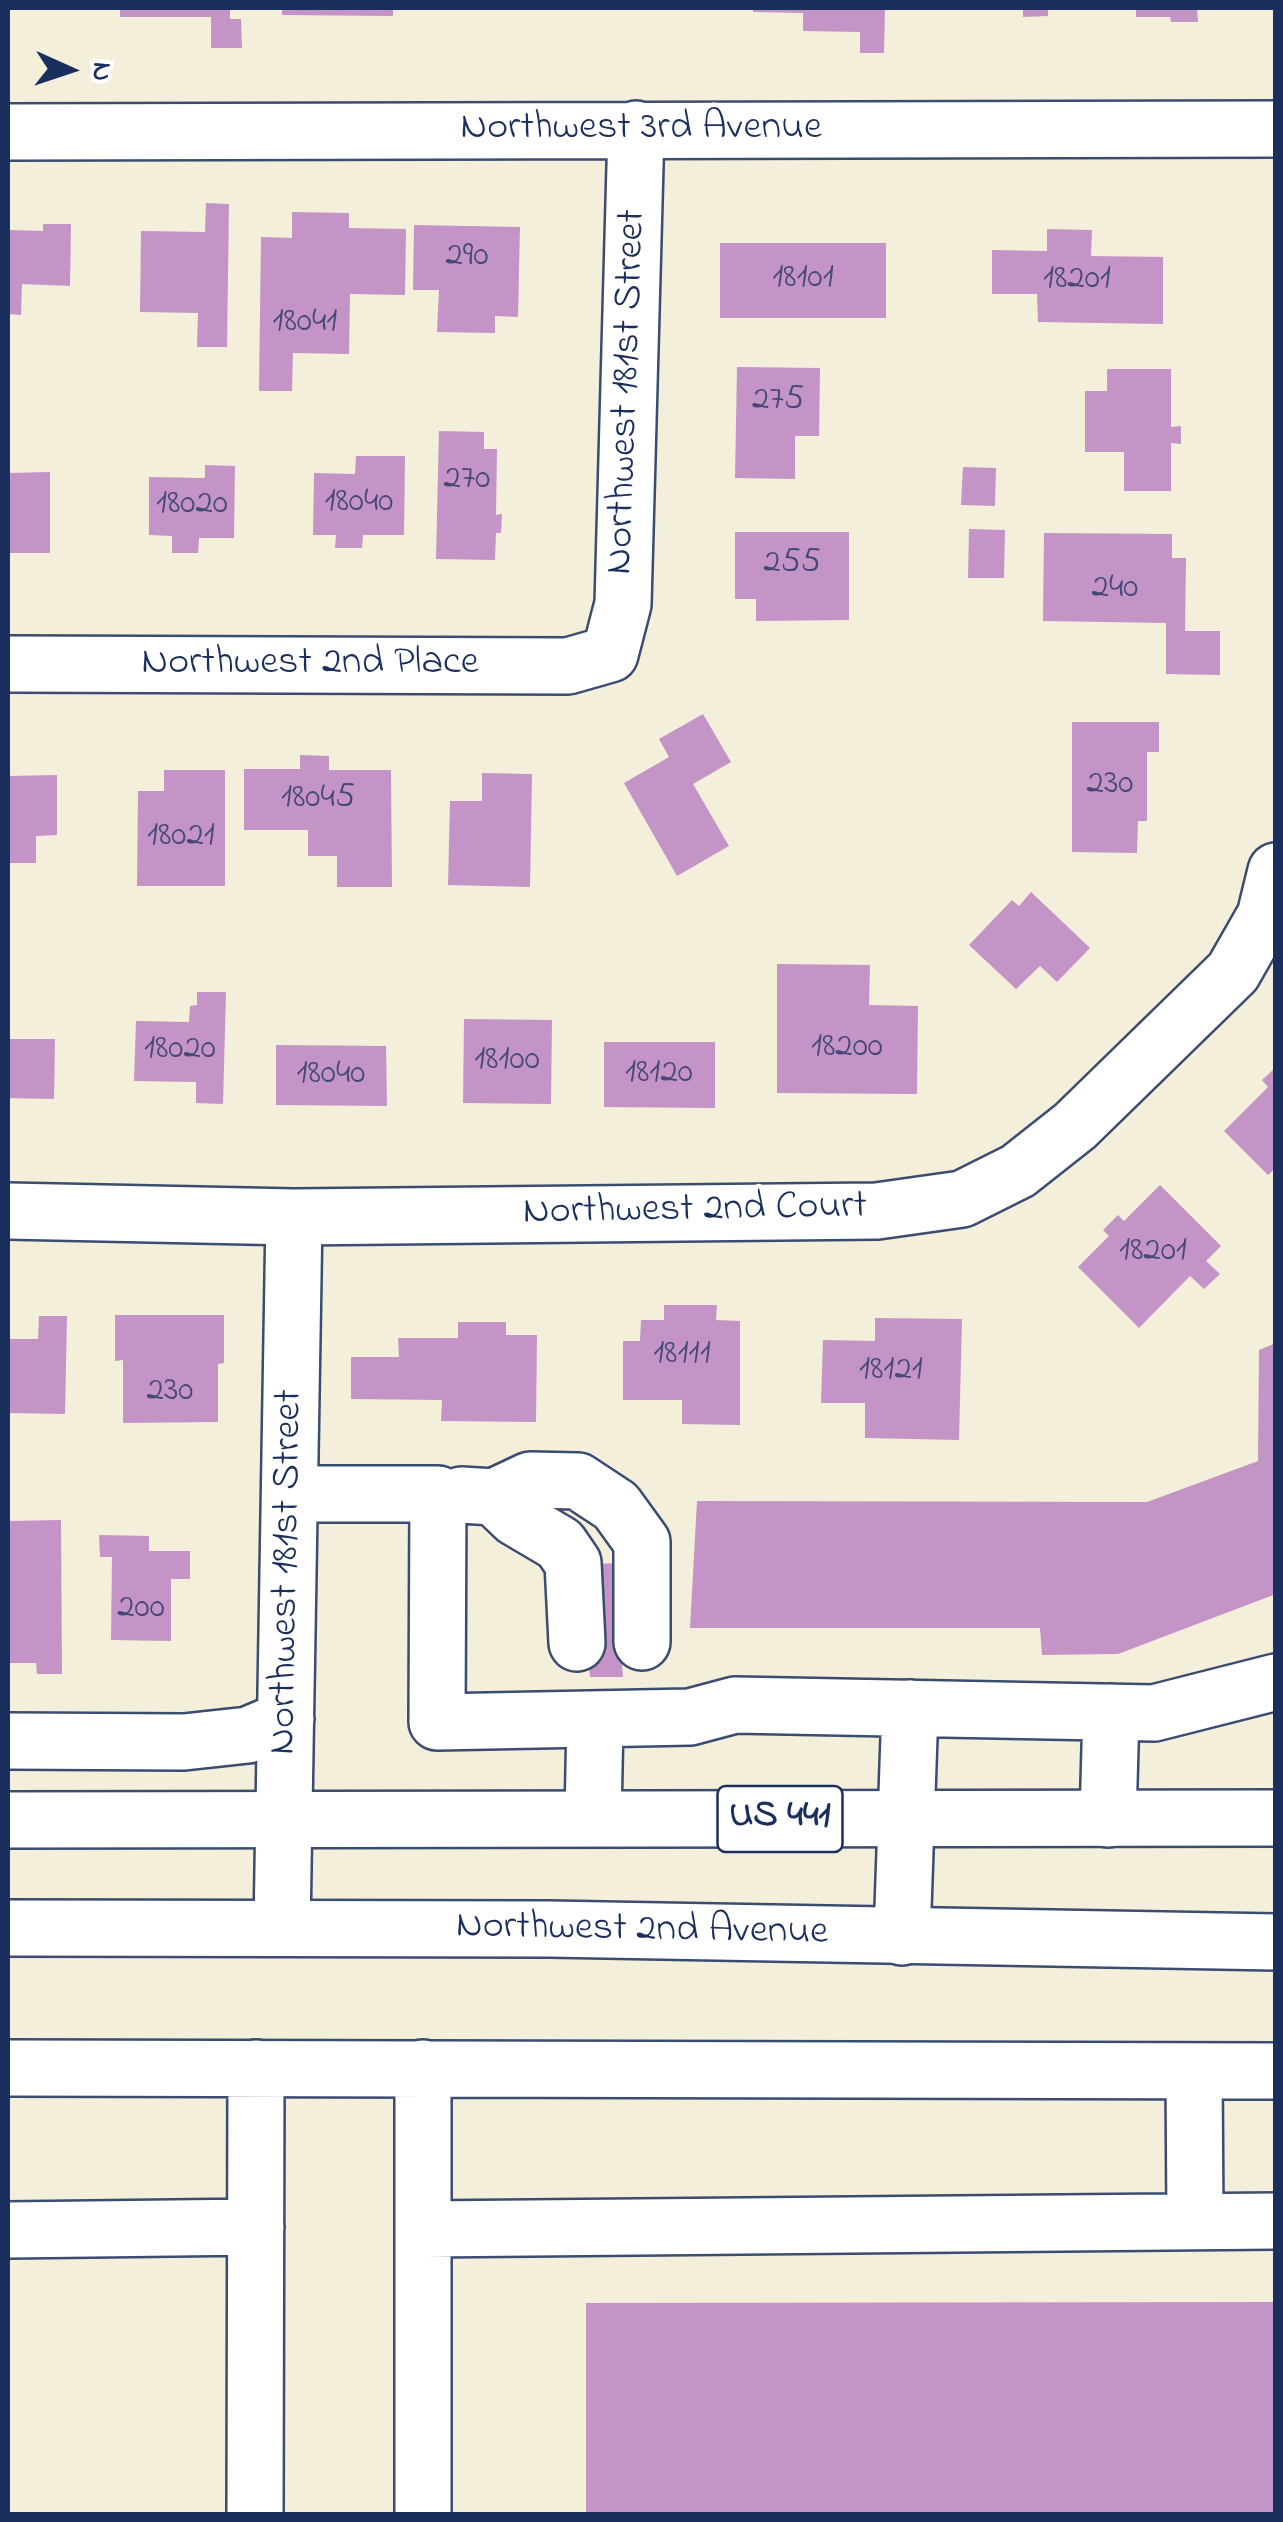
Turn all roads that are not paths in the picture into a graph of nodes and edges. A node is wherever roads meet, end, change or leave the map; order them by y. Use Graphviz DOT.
graph roads {
  1 [pos="636,129"];
  2 [pos="1276,129"];
  3 [pos="8,132"];
  4 [pos="610,654"];
  5 [pos="8,664"];
  6 [pos="1270,894"];
  7 [pos="8,1211"];
  8 [pos="294,1217"];
  9 [pos="290,1494"];
  10 [pos="438,1494"];
  11 [pos="494,1497"];
  12 [pos="1276,1682"];
  13 [pos="910,1708"];
  14 [pos="1110,1712"];
  15 [pos="286,1719"];
  16 [pos="607,1719"];
  17 [pos="8,1741"];
  18 [pos="593,1818"];
  19 [pos="1276,1818"];
  20 [pos="906,1819"];
  21 [pos="1108,1819"];
  22 [pos="8,1820"];
  23 [pos="285,1821"];
  24 [pos="8,1928"];
  25 [pos="282,1928"];
  26 [pos="902,1937"];
  27 [pos="1276,1942"];
  28 [pos="8,2068"];
  29 [pos="256,2068"];
  30 [pos="423,2068"];
  31 [pos="1276,2071"];
  32 [pos="1194,2072"];
  33 [pos="1276,2221"];
  34 [pos="1195,2222"];
  35 [pos="256,2228"];
  36 [pos="424,2229"];
  37 [pos="8,2230"];
  38 [pos="255,2514"];
  39 [pos="423,2514"];
  1 -- 2 [label="street, Northwest 3rd Avenue"];
  1 -- 3 [label="street, Northwest 3rd Avenue"];
  1 -- 4 [label="street, Northwest 181st Street"];
  4 -- 5 [label="street, Northwest 2nd Place"];
  6 -- 8 [label="street, Northwest 2nd Court"];
  7 -- 8 [label="street, Northwest 2nd Court"];
  8 -- 9 [label="street, Northwest 181st Street"];
  9 -- 10 [label="street"];
  9 -- 15 [label="street, Northwest 181st Street"];
  10 -- 11 [label="street"];
  10 -- 16 [label="street"];
  11 -- 16 [label="street"];
  11 -- 16 [label="street"];
  12 -- 14 [label="street"];
  13 -- 14 [label="street"];
  13 -- 16 [label="street"];
  13 -- 20 [label="street"];
  14 -- 21 [label="street"];
  15 -- 17 [label="street"];
  15 -- 23 [label="street, Northwest 181st Street"];
  16 -- 18 [label="street"];
  18 -- 20 [label="street, US 441"];
  18 -- 23 [label="street, US 441"];
  19 -- 21 [label="street, US 441"];
  20 -- 21 [label="street, US 441"];
  20 -- 26 [label="street"];
  22 -- 23 [label="street, US 441"];
  23 -- 25 [label="street, Northwest 181st Street"];
  24 -- 25 [label="street, Northwest 2nd Avenue"];
  25 -- 26 [label="street, Northwest 2nd Avenue"];
  26 -- 27 [label="street, Northwest 2nd Avenue"];
  28 -- 29 [label="street"];
  29 -- 30 [label="street"];
  29 -- 35 [label="street"];
  30 -- 32 [label="street"];
  30 -- 36 [label="street"];
  31 -- 32 [label="street"];
  32 -- 34 [label="street"];
  33 -- 34 [label="street"];
  34 -- 36 [label="street"];
  35 -- 37 [label="street"];
  35 -- 38 [label="street"];
  36 -- 39 [label="street"];
}
